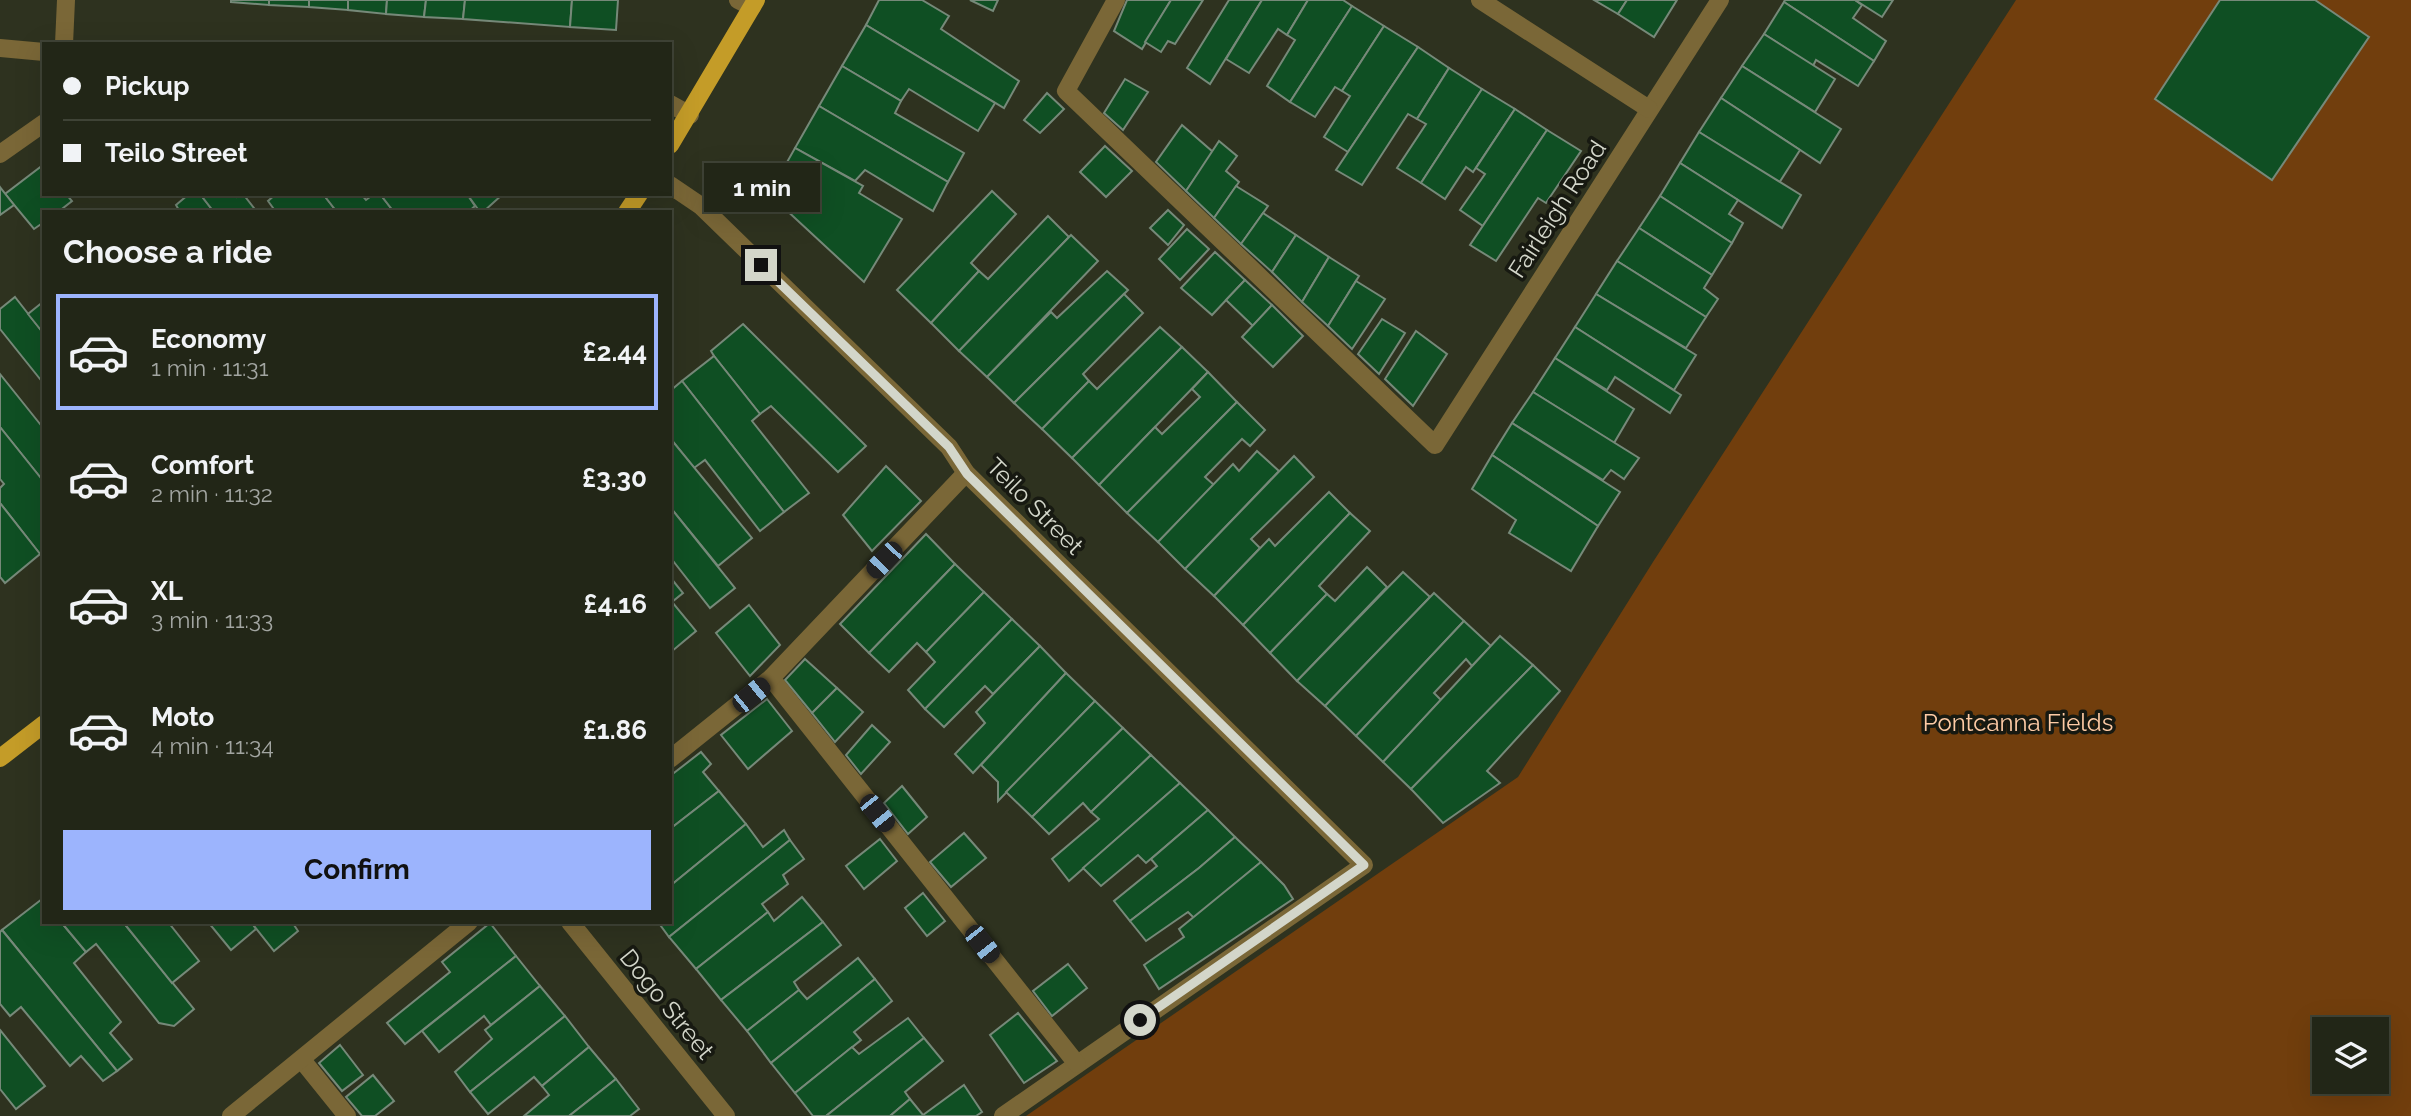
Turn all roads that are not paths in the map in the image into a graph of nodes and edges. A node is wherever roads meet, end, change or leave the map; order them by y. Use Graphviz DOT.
graph roads {
  1 [pos="66,0"];
  2 [pos="1116,0"];
  3 [pos="1480,0"];
  4 [pos="1720,0"];
  5 [pos="749,2"];
  6 [pos="64,42"];
  7 [pos="0,48"];
  8 [pos="42,52"];
  9 [pos="672,105"];
  10 [pos="1649,109"];
  11 [pos="690,115"];
  12 [pos="42,125"];
  13 [pos="672,142"];
  14 [pos="0,155"];
  15 [pos="672,185"];
  16 [pos="967,474"];
  17 [pos="771,678"];
  18 [pos="42,725"];
  19 [pos="672,757"];
  20 [pos="0,758"];
  21 [pos="467,924"];
  22 [pos="572,924"];
  23 [pos="302,1060"];
  24 [pos="1077,1064"];
  25 [pos="231,1116"];
  26 [pos="347,1116"];
  27 [pos="726,1116"];
  28 [pos="1003,1116"];
  1 -- 6 [label="street"];
  2 -- 10 [label="street, Fairleigh Road"];
  3 -- 10 [label="street"];
  4 -- 10 [label="street, Fairleigh Road"];
  5 -- 11 [label="main road"];
  7 -- 8 [label="street"];
  9 -- 11 [label="street"];
  11 -- 13 [label="main road"];
  12 -- 14 [label="street"];
  15 -- 16 [label="street, Teilo Street"];
  16 -- 17 [label="street"];
  16 -- 24 [label="street, Teilo Street"];
  17 -- 19 [label="street"];
  17 -- 24 [label="street"];
  18 -- 20 [label="main road"];
  21 -- 23 [label="street"];
  22 -- 27 [label="street, Dogo Street"];
  23 -- 25 [label="street"];
  23 -- 26 [label="street"];
  24 -- 28 [label="street"];
}
